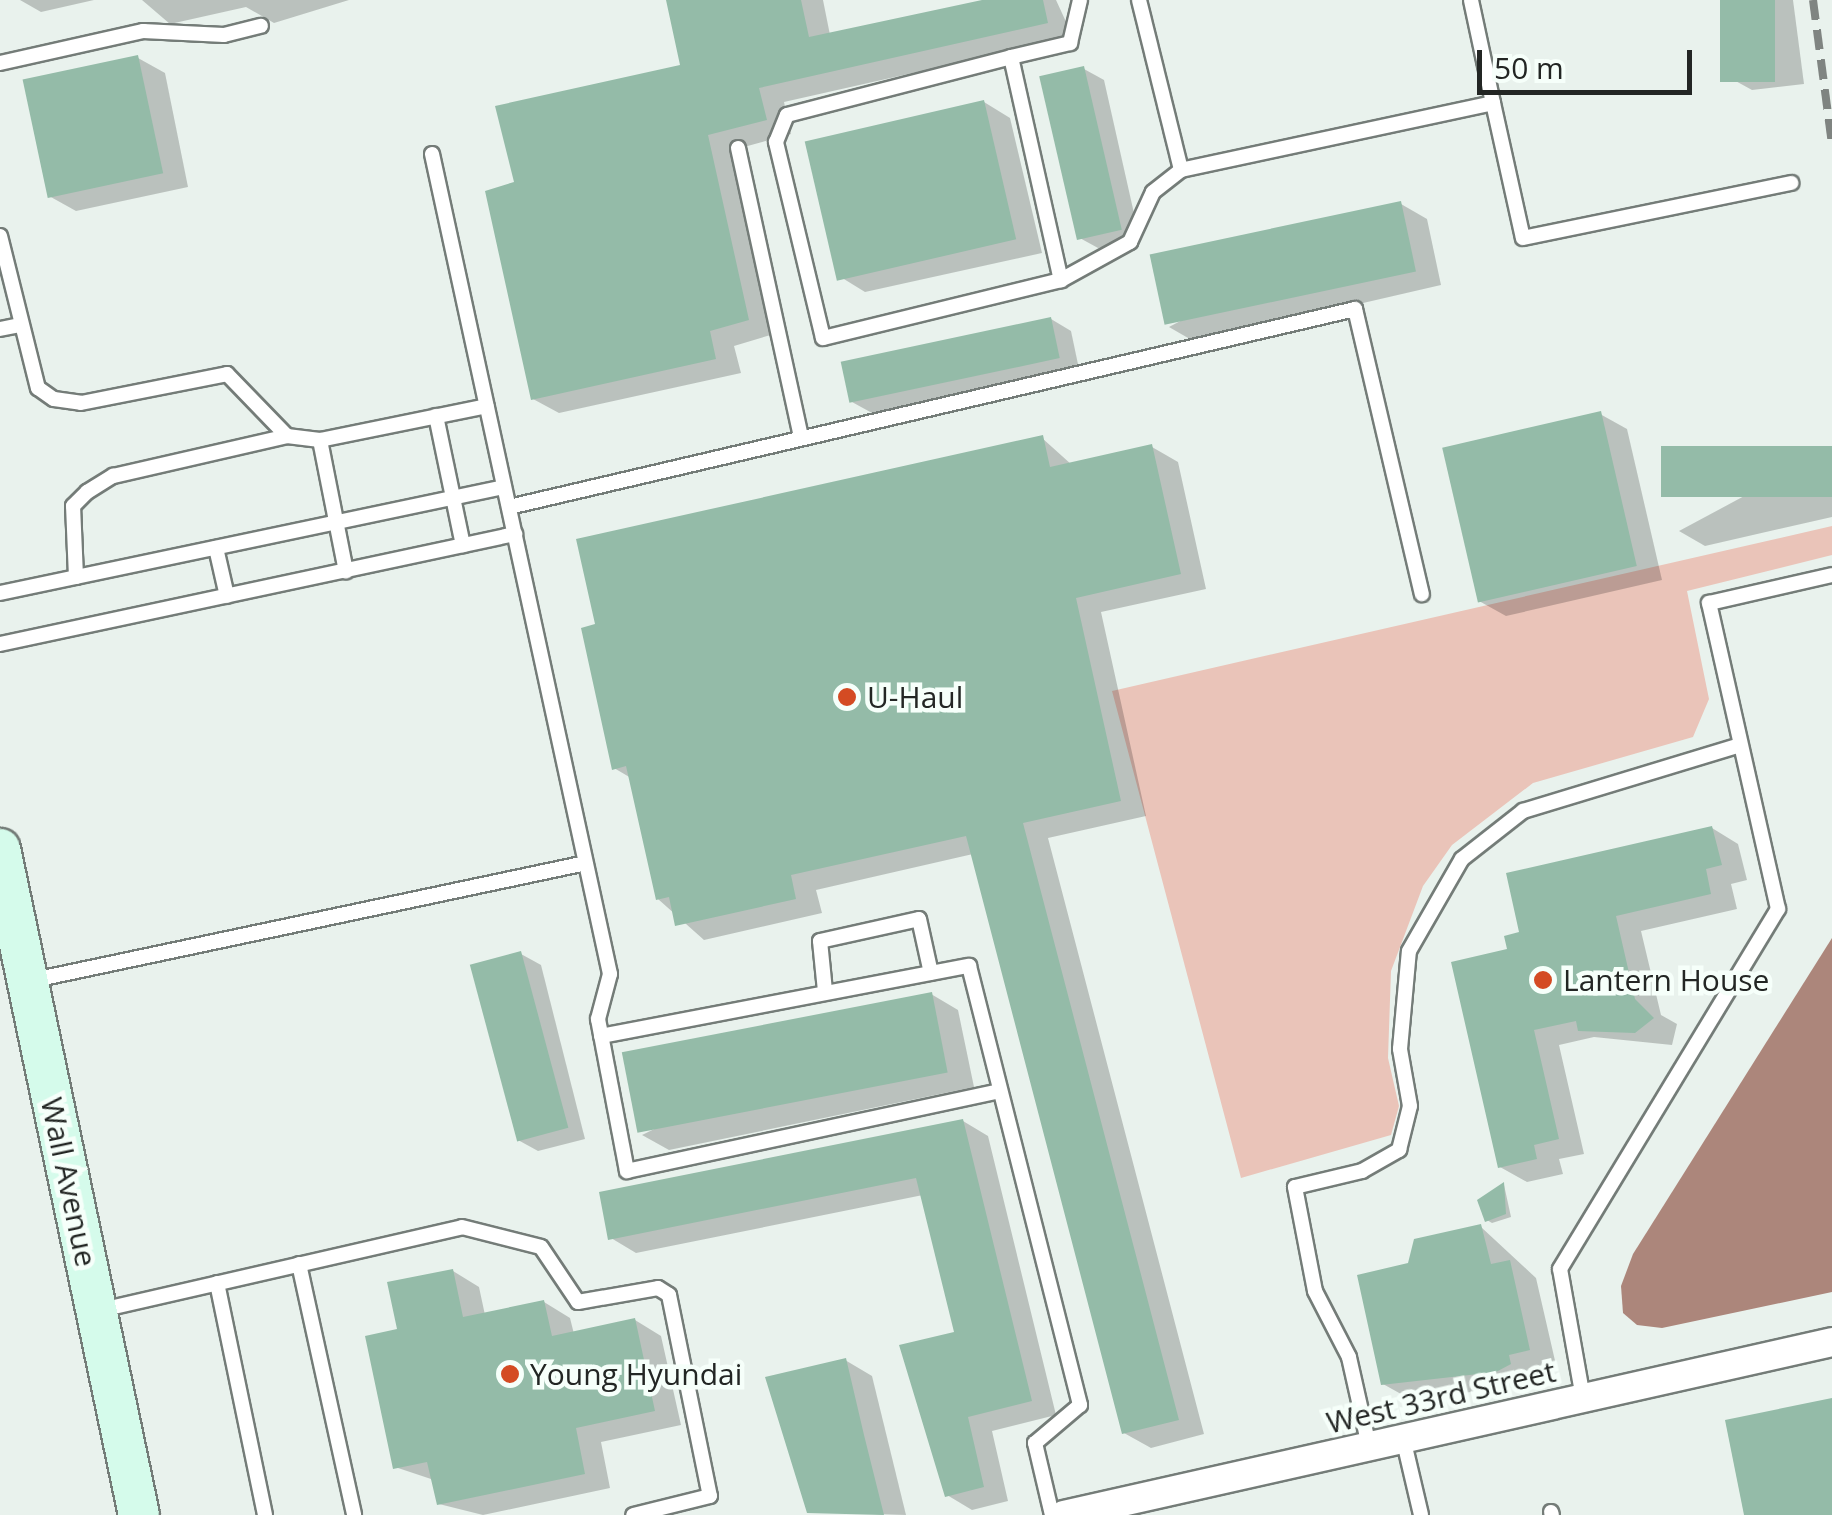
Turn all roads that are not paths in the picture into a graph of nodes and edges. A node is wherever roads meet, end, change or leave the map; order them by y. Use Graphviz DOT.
graph roads {
  1 [pos="1080,0"];
  2 [pos="1139,0"];
  3 [pos="1472,0"];
  4 [pos="262,26"];
  5 [pos="1011,57"];
  6 [pos="0,63"];
  7 [pos="1493,102"];
  8 [pos="738,148"];
  9 [pos="432,154"];
  10 [pos="1181,170"];
  11 [pos="1791,183"];
  12 [pos="0,236"];
  13 [pos="1061,280"];
  14 [pos="21,324"];
  15 [pos="0,329"];
  16 [pos="487,406"];
  17 [pos="436,416"];
  18 [pos="287,436"];
  19 [pos="802,438"];
  20 [pos="320,440"];
  21 [pos="504,487"];
  22 [pos="454,498"];
  23 [pos="509,507"];
  24 [pos="336,523"];
  25 [pos="515,534"];
  26 [pos="463,545"];
  27 [pos="216,548"];
  28 [pos="346,570"];
  29 [pos="1832,575"];
  30 [pos="76,578"];
  31 [pos="0,593"];
  32 [pos="1422,594"];
  33 [pos="227,596"];
  34 [pos="0,644"];
  35 [pos="1740,745"];
  36 [pos="0,849"];
  37 [pos="586,863"];
  38 [pos="931,973"];
  39 [pos="27,982"];
  40 [pos="825,991"];
  41 [pos="601,1036"];
  42 [pos="999,1091"];
  43 [pos="300,1264"];
  44 [pos="217,1284"];
  45 [pos="95,1312"];
  46 [pos="1832,1342"];
  47 [pos="1583,1398"];
  48 [pos="1404,1438"];
  49 [pos="1369,1446"];
  50 [pos="140,1515"];
  51 [pos="265,1515"];
  52 [pos="354,1515"];
  53 [pos="633,1515"];
  54 [pos="1052,1515"];
  55 [pos="1064,1515"];
  56 [pos="1421,1515"];
  1 -- 5 [label="lane"];
  2 -- 10 [label="lane"];
  3 -- 7 [label="lane"];
  4 -- 6 [label="lane"];
  5 -- 13 [label="lane"];
  5 -- 13 [label="lane"];
  7 -- 10 [label="lane"];
  7 -- 11 [label="lane"];
  8 -- 19 [label="lane"];
  9 -- 16 [label="lane"];
  10 -- 13 [label="lane"];
  12 -- 14 [label="lane"];
  14 -- 15 [label="lane"];
  14 -- 18 [label="lane"];
  16 -- 17 [label="lane"];
  16 -- 21 [label="lane"];
  17 -- 20 [label="lane"];
  17 -- 22 [label="lane"];
  18 -- 20 [label="lane"];
  18 -- 30 [label="lane"];
  19 -- 23 [label="lane"];
  19 -- 32 [label="lane"];
  20 -- 24 [label="lane"];
  21 -- 22 [label="lane"];
  21 -- 23 [label="lane"];
  22 -- 24 [label="lane"];
  22 -- 26 [label="lane"];
  23 -- 25 [label="lane"];
  24 -- 27 [label="lane"];
  24 -- 28 [label="lane"];
  25 -- 26 [label="lane"];
  25 -- 37 [label="lane"];
  26 -- 28 [label="lane"];
  27 -- 30 [label="lane"];
  27 -- 33 [label="lane"];
  28 -- 33 [label="lane"];
  29 -- 35 [label="lane"];
  30 -- 31 [label="lane"];
  33 -- 34 [label="lane"];
  35 -- 47 [label="lane"];
  35 -- 49 [label="lane"];
  36 -- 39 [label="main road, Wall Avenue"];
  37 -- 39 [label="lane"];
  37 -- 41 [label="lane"];
  38 -- 40 [label="lane"];
  38 -- 40 [label="lane"];
  38 -- 42 [label="lane"];
  39 -- 45 [label="main road, Wall Avenue"];
  40 -- 41 [label="lane"];
  41 -- 42 [label="lane"];
  42 -- 54 [label="lane"];
  43 -- 44 [label="lane"];
  43 -- 52 [label="lane"];
  43 -- 53 [label="lane"];
  44 -- 45 [label="lane"];
  44 -- 51 [label="lane"];
  45 -- 50 [label="main road, Wall Avenue"];
  46 -- 47 [label="street, West 33rd Street"];
  47 -- 48 [label="street, West 33rd Street"];
  48 -- 49 [label="street, West 33rd Street"];
  48 -- 56 [label="lane"];
  49 -- 55 [label="street, West 33rd Street"];
}
